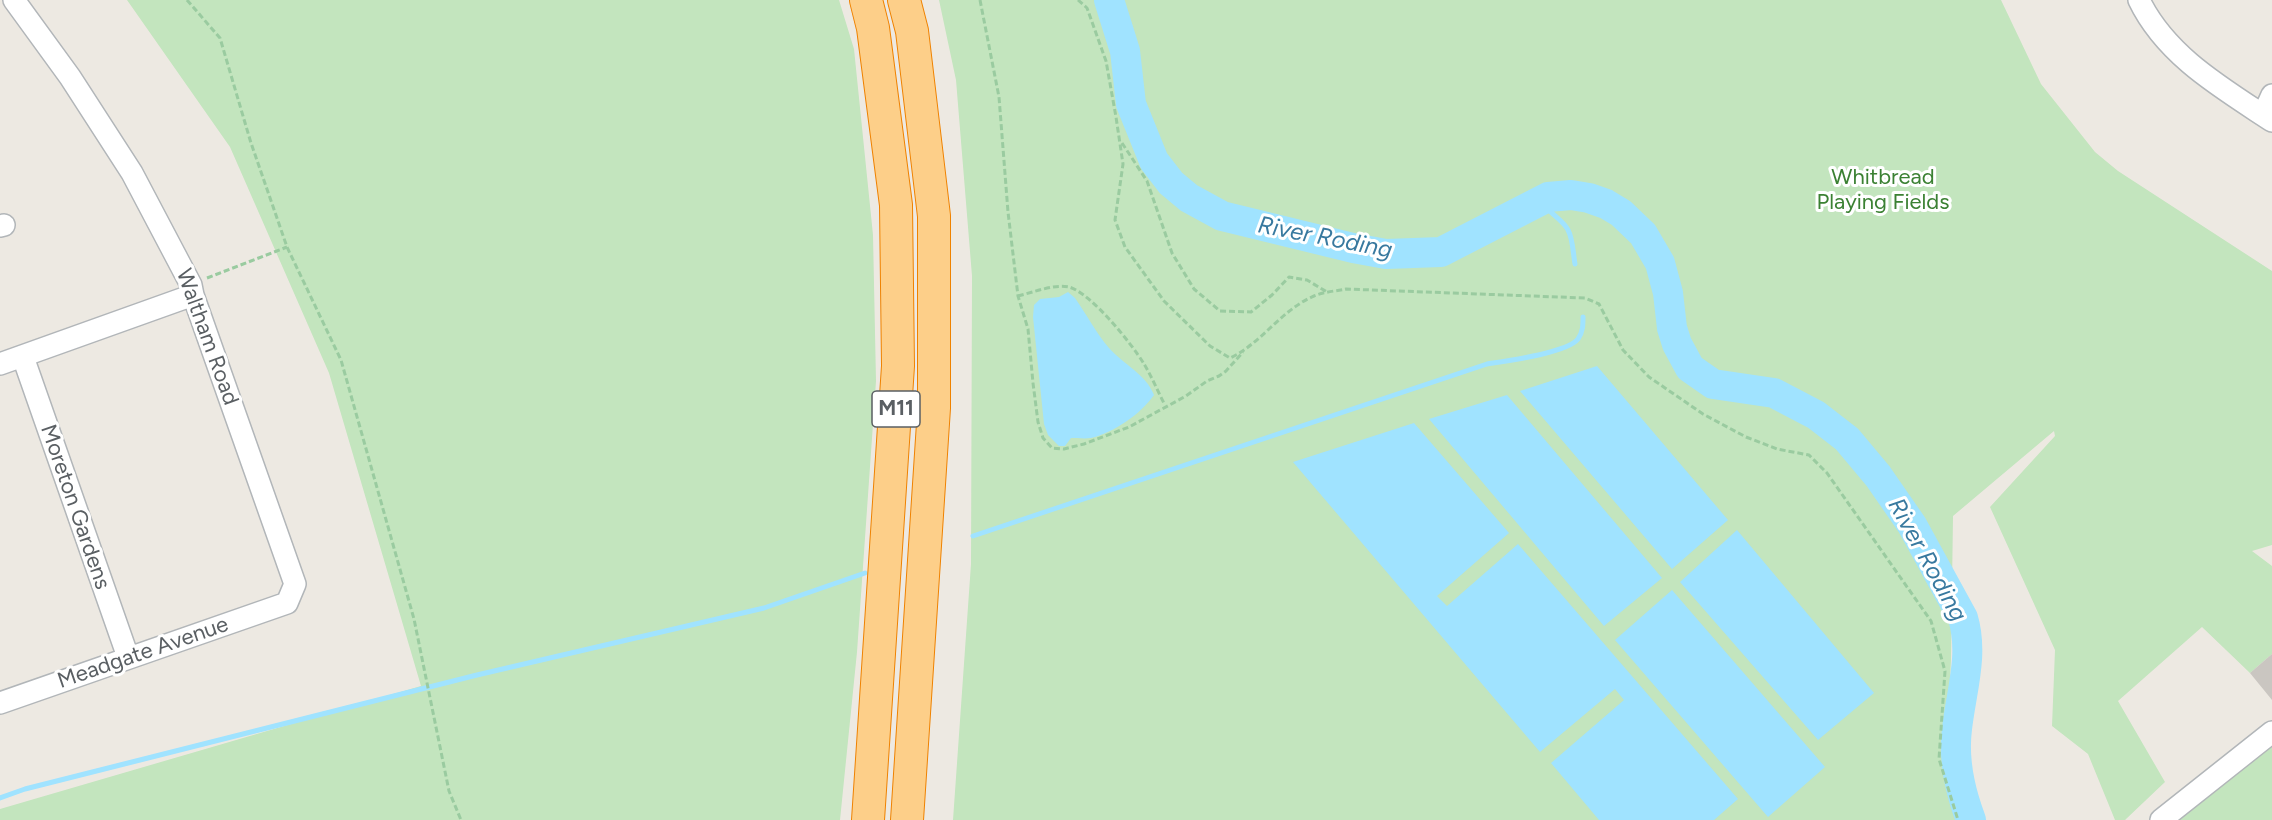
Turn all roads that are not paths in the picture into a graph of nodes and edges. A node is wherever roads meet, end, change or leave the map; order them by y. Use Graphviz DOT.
graph roads {
  1 [pos="14,0"];
  2 [pos="866,0"];
  3 [pos="904,0"];
  4 [pos="2139,0"];
  5 [pos="2272,95"];
  6 [pos="2268,118"];
  7 [pos="192,290"];
  8 [pos="23,357"];
  9 [pos="0,364"];
  10 [pos="287,603"];
  11 [pos="128,657"];
  12 [pos="0,703"];
  13 [pos="2272,732"];
  14 [pos="868,820"];
  15 [pos="907,820"];
  16 [pos="2161,820"];
  1 -- 7 [label="street, Waltham Road"];
  2 -- 14 [label="highway, M11"];
  3 -- 15 [label="highway, M11"];
  4 -- 6 [label="street"];
  5 -- 6 [label="street"];
  7 -- 8 [label="street"];
  7 -- 10 [label="street, Waltham Road"];
  8 -- 9 [label="street"];
  8 -- 11 [label="street, Moreton Gardens"];
  10 -- 11 [label="street, Meadgate Avenue"];
  11 -- 12 [label="street, Meadgate Avenue"];
  13 -- 16 [label="street"];
}
